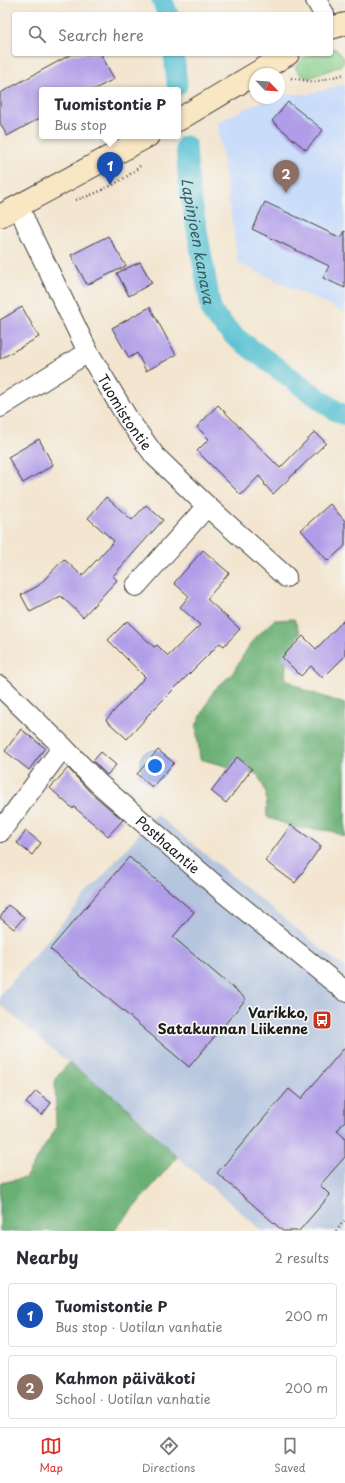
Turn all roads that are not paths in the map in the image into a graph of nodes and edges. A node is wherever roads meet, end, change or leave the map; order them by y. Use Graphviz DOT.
graph roads {
  1 [pos="316,0"];
  2 [pos="323,12"];
  3 [pos="345,24"];
  4 [pos="333,27"];
  5 [pos="285,56"];
  6 [pos="181,118"];
  7 [pos="142,139"];
  8 [pos="9,211"];
  9 [pos="88,352"];
  10 [pos="0,407"];
  11 [pos="207,506"];
  12 [pos="286,577"];
  13 [pos="136,586"];
  14 [pos="0,686"];
  15 [pos="64,747"];
  16 [pos="0,832"];
  17 [pos="345,991"];
  1 -- 2 [label="street"];
  3 -- 4 [label="main road"];
  5 -- 6 [label="main road"];
  7 -- 8 [label="main road"];
  8 -- 9 [label="street, Tuomistontie"];
  9 -- 10 [label="street"];
  9 -- 11 [label="street, Tuomistontie"];
  11 -- 12 [label="street, Tuomistontie"];
  11 -- 13 [label="street"];
  14 -- 15 [label="street, Posthaantie"];
  15 -- 16 [label="street"];
  15 -- 17 [label="street, Posthaantie"];
}
